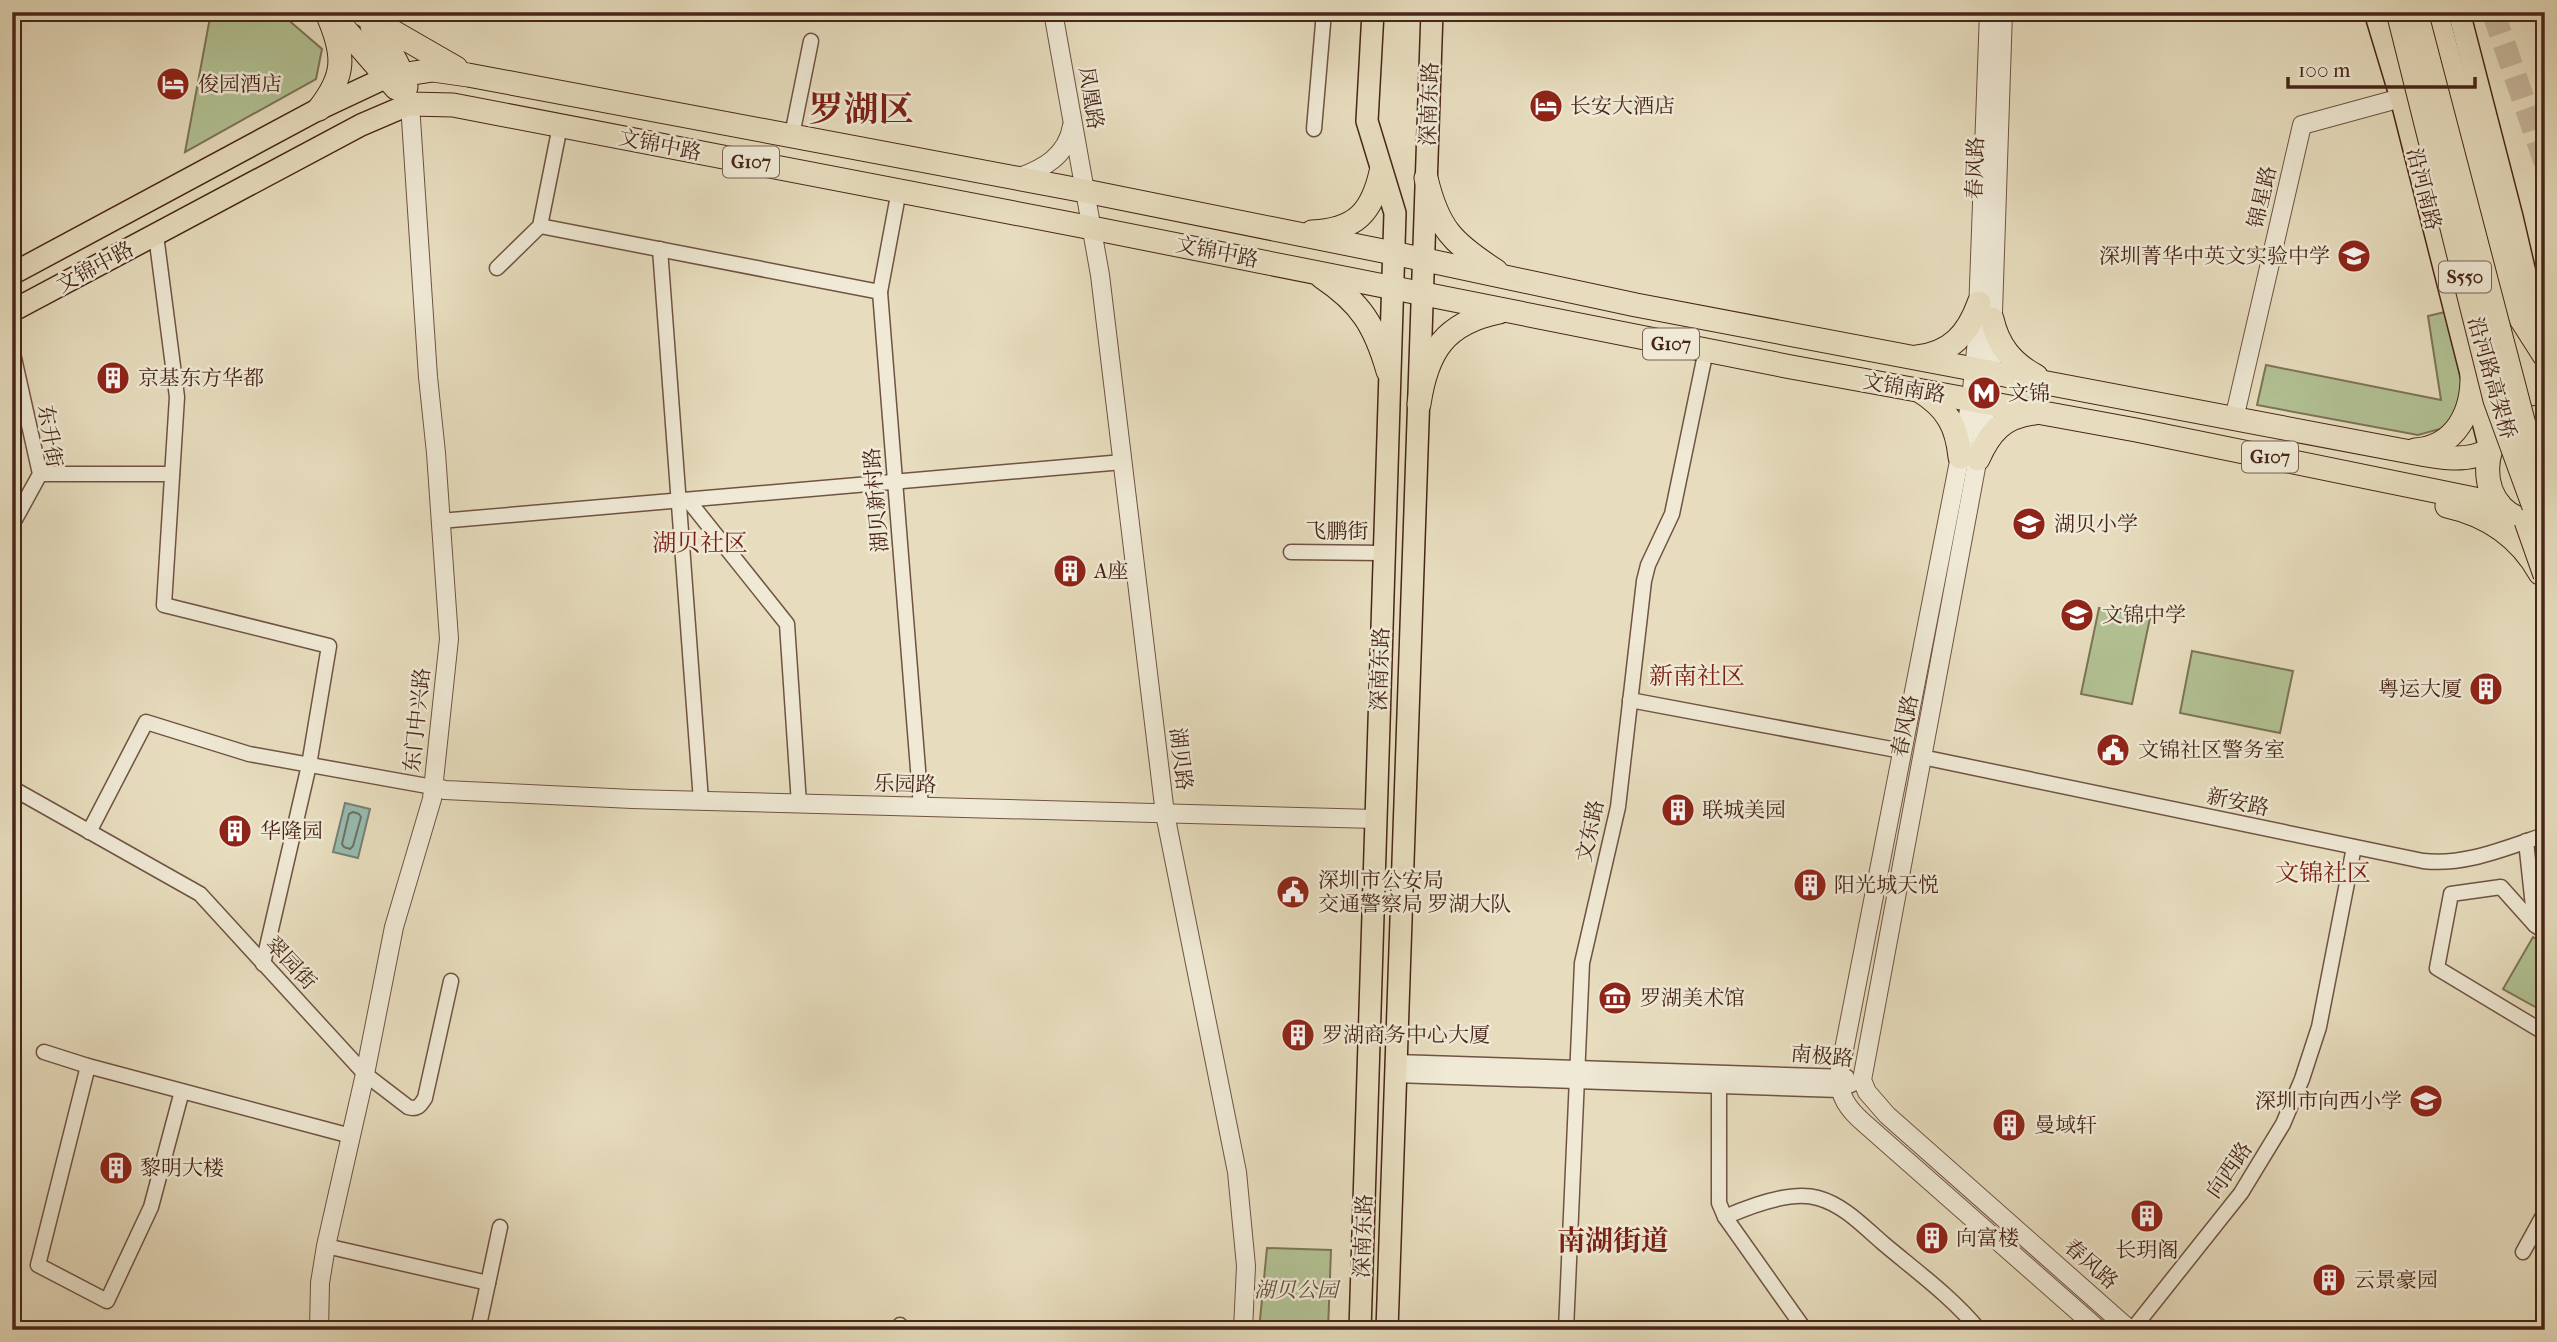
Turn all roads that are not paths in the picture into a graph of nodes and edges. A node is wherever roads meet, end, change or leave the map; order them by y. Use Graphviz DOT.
graph roads {
  1 [pos="328,12"];
  2 [pos="1054,12"];
  3 [pos="1324,12"];
  4 [pos="1373,12"];
  5 [pos="1432,12"];
  6 [pos="1989,12"];
  7 [pos="2003,12"];
  8 [pos="2375,12"];
  9 [pos="2398,12"];
  10 [pos="2416,12"];
  11 [pos="2436,12"];
  12 [pos="2459,12"];
  13 [pos="362,14"];
  14 [pos="811,41"];
  15 [pos="395,75"];
  16 [pos="468,75"];
  17 [pos="2401,98"];
  18 [pos="410,104"];
  19 [pos="319,110"];
  20 [pos="1072,122"];
  21 [pos="560,126"];
  22 [pos="1314,129"];
  23 [pos="792,135"];
  24 [pos="1381,172"];
  25 [pos="1017,178"];
  26 [pos="1426,178"];
  27 [pos="899,190"];
  28 [pos="1085,191"];
  29 [pos="540,226"];
  30 [pos="1092,228"];
  31 [pos="1291,232"];
  32 [pos="156,235"];
  33 [pos="660,249"];
  34 [pos="1393,253"];
  35 [pos="1424,260"];
  36 [pos="497,268"];
  37 [pos="1313,271"];
  38 [pos="12,274"];
  39 [pos="1507,278"];
  40 [pos="1391,288"];
  41 [pos="880,292"];
  42 [pos="1423,294"];
  43 [pos="2539,309"];
  44 [pos="1506,311"];
  45 [pos="1985,311"];
  46 [pos="12,312"];
  47 [pos="12,349"];
  48 [pos="1706,350"];
  49 [pos="2544,357"];
  50 [pos="1910,358"];
  51 [pos="1388,370"];
  52 [pos="1983,370"];
  53 [pos="2472,374"];
  54 [pos="2055,384"];
  55 [pos="1920,391"];
  56 [pos="2495,400"];
  57 [pos="1980,402"];
  58 [pos="1419,404"];
  59 [pos="2040,412"];
  60 [pos="2072,418"];
  61 [pos="2545,418"];
  62 [pos="2234,419"];
  63 [pos="2490,449"];
  64 [pos="2405,451"];
  65 [pos="1969,458"];
  66 [pos="1122,462"];
  67 [pos="40,474"];
  68 [pos="172,474"];
  69 [pos="895,480"];
  70 [pos="2545,492"];
  71 [pos="684,500"];
  72 [pos="2499,504"];
  73 [pos="440,522"];
  74 [pos="12,525"];
  75 [pos="2539,527"];
  76 [pos="1290,552"];
  77 [pos="1384,553"];
  78 [pos="2545,557"];
  79 [pos="2545,575"];
  80 [pos="2545,582"];
  81 [pos="1630,700"];
  82 [pos="1902,751"];
  83 [pos="1922,757"];
  84 [pos="309,765"];
  85 [pos="433,787"];
  86 [pos="12,788"];
  87 [pos="701,801"];
  88 [pos="799,804"];
  89 [pos="921,807"];
  90 [pos="1165,814"];
  91 [pos="1376,819"];
  92 [pos="89,832"];
  93 [pos="2545,835"];
  94 [pos="2526,841"];
  95 [pos="2354,847"];
  96 [pos="2540,928"];
  97 [pos="263,964"];
  98 [pos="451,981"];
  99 [pos="2545,1034"];
  100 [pos="44,1052"];
  101 [pos="88,1066"];
  102 [pos="1396,1068"];
  103 [pos="365,1074"];
  104 [pos="1578,1075"];
  105 [pos="1719,1079"];
  106 [pos="1862,1080"];
  107 [pos="1839,1082"];
  108 [pos="182,1091"];
  109 [pos="351,1136"];
  110 [pos="2545,1212"];
  111 [pos="1725,1217"];
  112 [pos="500,1227"];
  113 [pos="326,1246"];
  114 [pos="2522,1252"];
  115 [pos="488,1283"];
  116 [pos="319,1330"];
  117 [pos="478,1330"];
  118 [pos="1243,1330"];
  119 [pos="1360,1330"];
  120 [pos="1387,1330"];
  121 [pos="1566,1330"];
  122 [pos="1805,1330"];
  123 [pos="1979,1330"];
  124 [pos="2099,1330"];
  125 [pos="2131,1330"];
  1 -- 15 [label="highway"];
  1 -- 19 [label="highway"];
  2 -- 20 [label="street, 凤凰路"];
  3 -- 22 [label="street"];
  4 -- 24 [label="main road, 深南东路"];
  5 -- 26 [label="main road, 深南东路"];
  6 -- 45 [label="street, 春风路"];
  7 -- 45 [label="street, 春风路"];
  8 -- 17 [label="main road, 沿河南路"];
  9 -- 56 [label="highway, 沿河路高架桥 / S550, bridge"];
  10 -- 70 [label="highway, 沿河路高架桥 / S550, bridge"];
  11 -- 49 [label="highway"];
  12 -- 43 [label="main road"];
  13 -- 15 [label="highway"];
  13 -- 16 [label="highway"];
  14 -- 23 [label="street"];
  15 -- 16 [label="highway, 文锦中路 / G107"];
  15 -- 18 [label="highway"];
  15 -- 19 [label="main road, 文锦中路"];
  16 -- 23 [label="highway, 文锦中路 / G107"];
  17 -- 53 [label="main road, 沿河南路"];
  17 -- 62 [label="street, 锦星路"];
  18 -- 21 [label="highway, 文锦中路 / G107"];
  18 -- 32 [label="main road, 文锦中路"];
  18 -- 73 [label="street, 东门中兴路"];
  19 -- 38 [label="main road, 文锦中路"];
  20 -- 25 [label="street"];
  20 -- 28 [label="street, 凤凰路"];
  21 -- 27 [label="highway, 文锦中路 / G107"];
  21 -- 29 [label="street"];
  23 -- 25 [label="highway, 文锦中路 / G107"];
  24 -- 31 [label="highway"];
  24 -- 34 [label="main road, 深南东路"];
  25 -- 28 [label="highway, 文锦中路 / G107"];
  26 -- 35 [label="main road, 深南东路"];
  26 -- 39 [label="highway"];
  27 -- 30 [label="highway, 文锦中路 / G107"];
  27 -- 41 [label="street, 湖贝新村路"];
  28 -- 30 [label="street, 湖贝路"];
  28 -- 31 [label="highway, 文锦中路 / G107"];
  29 -- 33 [label="street"];
  29 -- 36 [label="street"];
  30 -- 37 [label="highway, 文锦中路 / G107"];
  30 -- 66 [label="street, 湖贝路"];
  31 -- 34 [label="highway, 文锦中路 / G107"];
  32 -- 46 [label="main road, 文锦中路"];
  32 -- 68 [label="street"];
  33 -- 41 [label="street"];
  33 -- 71 [label="street"];
  34 -- 35 [label="highway, 文锦南路 / G107"];
  34 -- 40 [label="main road, 深南东路"];
  35 -- 39 [label="highway, 文锦南路 / G107"];
  35 -- 42 [label="main road, 深南东路"];
  37 -- 40 [label="highway, 文锦中路 / G107"];
  37 -- 51 [label="highway"];
  39 -- 50 [label="highway, 文锦南路 / G107"];
  40 -- 42 [label="highway, 文锦南路 / G107"];
  40 -- 51 [label="main road, 深南东路"];
  41 -- 69 [label="street, 湖贝新村路"];
  42 -- 44 [label="highway, 文锦南路 / G107"];
  42 -- 58 [label="main road, 深南东路"];
  43 -- 49 [label="main road"];
  44 -- 48 [label="highway, 文锦南路 / G107"];
  44 -- 58 [label="highway"];
  45 -- 50 [label="highway"];
  45 -- 52 [label="street, 春风路"];
  45 -- 54 [label="highway"];
  47 -- 67 [label="street, 东升街"];
  48 -- 55 [label="highway, 文锦南路 / G107"];
  48 -- 81 [label="street, 文东路"];
  50 -- 52 [label="highway, 文锦南路 / G107"];
  51 -- 77 [label="main road, 深南东路"];
  52 -- 54 [label="highway, 文锦南路 / G107"];
  52 -- 57 [label="street, 春风路"];
  53 -- 63 [label="main road, 沿河南路"];
  53 -- 64 [label="highway"];
  54 -- 62 [label="highway, 文锦南路 / G107"];
  55 -- 57 [label="highway, 文锦南路 / G107"];
  55 -- 65 [label="highway"];
  56 -- 75 [label="highway, 沿河路高架桥 / S550, bridge"];
  56 -- 79 [label="highway, bridge"];
  57 -- 59 [label="highway, 文锦南路 / G107"];
  57 -- 65 [label="street, 春风路"];
  58 -- 102 [label="main road, 深南东路"];
  59 -- 60 [label="highway, 文锦南路 / G107"];
  59 -- 65 [label="highway"];
  60 -- 72 [label="highway, 文锦南路 / G107"];
  60 -- 80 [label="highway"];
  61 -- 63 [label="highway"];
  62 -- 64 [label="highway, 文锦南路 / G107"];
  63 -- 64 [label="highway, 文锦南路 / G107"];
  63 -- 72 [label="highway"];
  65 -- 82 [label="street, 春风路"];
  65 -- 83 [label="street, 春风路"];
  66 -- 69 [label="street"];
  66 -- 90 [label="street, 湖贝路"];
  67 -- 68 [label="street"];
  67 -- 74 [label="street, 东升街"];
  68 -- 84 [label="street"];
  69 -- 71 [label="street"];
  69 -- 89 [label="street, 湖贝新村路"];
  71 -- 73 [label="street"];
  71 -- 87 [label="street"];
  71 -- 88 [label="street"];
  72 -- 75 [label="highway, G107"];
  73 -- 85 [label="street, 东门中兴路"];
  75 -- 78 [label="main road"];
  76 -- 77 [label="street, 飞鹏街"];
  77 -- 91 [label="main road, 深南东路"];
  81 -- 82 [label="street"];
  81 -- 104 [label="street, 文东路"];
  82 -- 107 [label="street, 春风路"];
  83 -- 95 [label="street, 新安路"];
  83 -- 106 [label="street, 春风路"];
  84 -- 85 [label="street"];
  84 -- 92 [label="street"];
  84 -- 97 [label="street"];
  85 -- 87 [label="street, 乐园路"];
  85 -- 103 [label="street, 东门中兴路"];
  86 -- 92 [label="street, 翠园街"];
  87 -- 88 [label="street, 乐园路"];
  88 -- 89 [label="street, 乐园路"];
  89 -- 90 [label="street, 乐园路"];
  90 -- 91 [label="street, 乐园路"];
  90 -- 118 [label="street, 湖贝路"];
  91 -- 119 [label="main road, 深南东路"];
  92 -- 97 [label="street, 翠园街"];
  93 -- 94 [label="street, 新安路"];
  94 -- 95 [label="street, 新安路"];
  94 -- 96 [label="street"];
  95 -- 125 [label="street, 向西路"];
  96 -- 99 [label="street"];
  97 -- 103 [label="street, 翠园街"];
  98 -- 103 [label="street, 翠园街"];
  100 -- 101 [label="street"];
  101 -- 108 [label="street"];
  101 -- 108 [label="street"];
  102 -- 104 [label="street, 南极路"];
  102 -- 120 [label="main road, 深南东路"];
  103 -- 109 [label="street, 东门中兴路"];
  104 -- 105 [label="street, 南极路"];
  104 -- 121 [label="street, 文东路"];
  105 -- 107 [label="street, 南极路"];
  105 -- 111 [label="street"];
  106 -- 107 [label="street, 南极路"];
  106 -- 125 [label="street, 春风路"];
  107 -- 124 [label="street"];
  108 -- 109 [label="street"];
  109 -- 113 [label="street, 东门中兴路"];
  110 -- 114 [label="street"];
  111 -- 122 [label="street"];
  111 -- 123 [label="street"];
  112 -- 115 [label="street"];
  113 -- 115 [label="street"];
  113 -- 116 [label="street, 东门中兴路"];
  115 -- 117 [label="street"];
}
